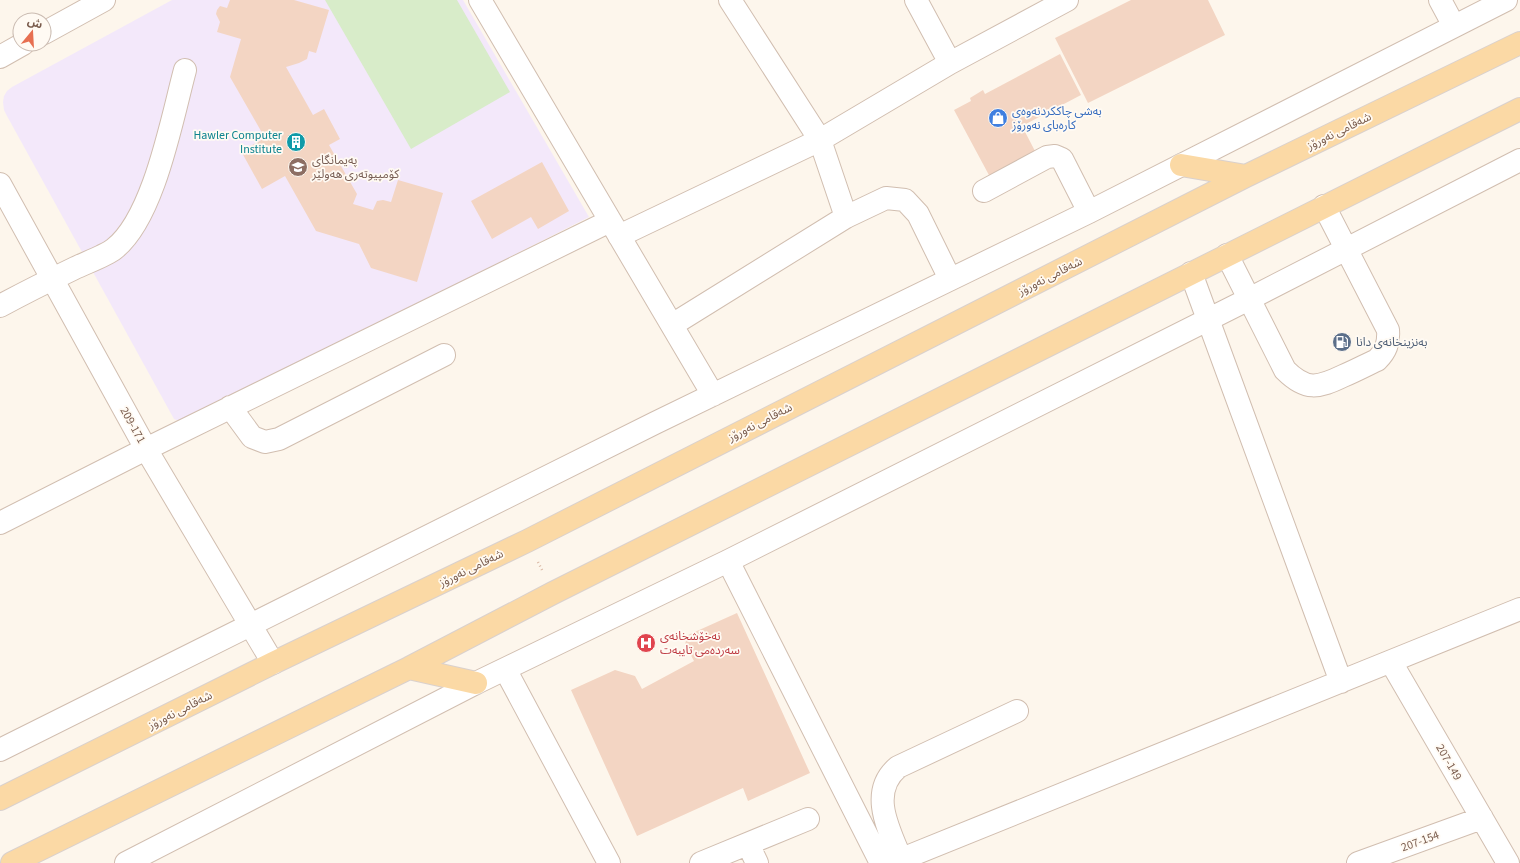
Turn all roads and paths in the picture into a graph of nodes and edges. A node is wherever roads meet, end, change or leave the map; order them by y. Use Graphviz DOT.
graph roads {
  1 [pos="104,0"];
  2 [pos="480,0"];
  3 [pos="730,0"];
  4 [pos="916,0"];
  5 [pos="1067,0"];
  6 [pos="1440,0"];
  7 [pos="1506,0"];
  8 [pos="1454,26"];
  9 [pos="52,29"];
  10 [pos="1520,43"];
  11 [pos="12,50"];
  12 [pos="0,56"];
  13 [pos="950,63"];
  14 [pos="185,70"];
  15 [pos="1520,108"];
  16 [pos="820,140"];
  17 [pos="1520,160"];
  18 [pos="1181,165"];
  19 [pos="1246,176"];
  20 [pos="0,184"];
  21 [pos="984,191"];
  22 [pos="1324,206"];
  23 [pos="1089,212"];
  24 [pos="846,217"];
  25 [pos="614,229"];
  26 [pos="1346,249"];
  27 [pos="1227,255"];
  28 [pos="1191,273"];
  29 [pos="52,279"];
  30 [pos="950,279"];
  31 [pos="1249,299"];
  32 [pos="0,306"];
  33 [pos="1208,320"];
  34 [pos="672,325"];
  35 [pos="444,356"];
  36 [pos="713,395"];
  37 [pos="230,407"];
  38 [pos="146,449"];
  39 [pos="0,523"];
  40 [pos="527,541"];
  41 [pos="728,561"];
  42 [pos="553,593"];
  43 [pos="1520,609"];
  44 [pos="250,625"];
  45 [pos="1391,662"];
  46 [pos="273,663"];
  47 [pos="409,668"];
  48 [pos="505,669"];
  49 [pos="1341,682"];
  50 [pos="476,683"];
  51 [pos="1017,711"];
  52 [pos="0,750"];
  53 [pos="0,800"];
  54 [pos="1482,818"];
  55 [pos="808,819"];
  56 [pos="748,844"];
  57 [pos="891,862"];
  58 [pos="12,863"];
  59 [pos="126,863"];
  60 [pos="609,863"];
  61 [pos="701,863"];
  62 [pos="757,863"];
  63 [pos="1358,863"];
  64 [pos="1508,863"];
  1 -- 9 [label="street"];
  2 -- 25 [label="street"];
  3 -- 16 [label="street"];
  4 -- 13 [label="street"];
  5 -- 13 [label="street"];
  6 -- 8 [label="street"];
  7 -- 8 [label="street"];
  8 -- 18 [label="street"];
  10 -- 19 [label="main road, شەقامی نەورۆز"];
  11 -- 12 [label="street"];
  13 -- 16 [label="street"];
  14 -- 29 [label="street"];
  15 -- 22 [label="main road"];
  16 -- 24 [label="street"];
  16 -- 25 [label="street"];
  17 -- 26 [label="street"];
  18 -- 19 [label="main road"];
  18 -- 23 [label="street"];
  19 -- 40 [label="main road, شەقامی نەورۆز"];
  20 -- 29 [label="street, 209-171"];
  21 -- 23 [label="street"];
  22 -- 26 [label="street"];
  22 -- 27 [label="main road"];
  23 -- 30 [label="street"];
  24 -- 30 [label="street"];
  24 -- 34 [label="street"];
  25 -- 34 [label="street"];
  25 -- 37 [label="street"];
  26 -- 31 [label="street"];
  26 -- 31 [label="street"];
  27 -- 28 [label="main road"];
  27 -- 31 [label="street"];
  28 -- 33 [label="street"];
  28 -- 42 [label="main road"];
  29 -- 32 [label="street"];
  29 -- 38 [label="street, 209-171"];
  30 -- 36 [label="street"];
  31 -- 33 [label="street"];
  33 -- 41 [label="street"];
  33 -- 49 [label="street"];
  34 -- 36 [label="street"];
  35 -- 37 [label="street"];
  36 -- 44 [label="street"];
  37 -- 38 [label="street"];
  38 -- 39 [label="street"];
  38 -- 44 [label="street, 209-171"];
  40 -- 42 [label="path"];
  40 -- 46 [label="main road, شەقامی نەورۆز"];
  41 -- 48 [label="street"];
  41 -- 57 [label="street"];
  42 -- 47 [label="main road"];
  43 -- 45 [label="street"];
  44 -- 46 [label="street, 209-171"];
  44 -- 52 [label="street"];
  45 -- 49 [label="street"];
  45 -- 54 [label="street, 207-149"];
  46 -- 53 [label="main road, شەقامی نەورۆز"];
  47 -- 50 [label="main road"];
  47 -- 58 [label="main road"];
  48 -- 50 [label="street"];
  48 -- 60 [label="street"];
  49 -- 57 [label="street"];
  50 -- 59 [label="street"];
  51 -- 57 [label="street"];
  54 -- 63 [label="street, 207-154"];
  54 -- 64 [label="street, 207-149"];
  55 -- 56 [label="street"];
  56 -- 61 [label="street"];
  56 -- 62 [label="street"];
}
